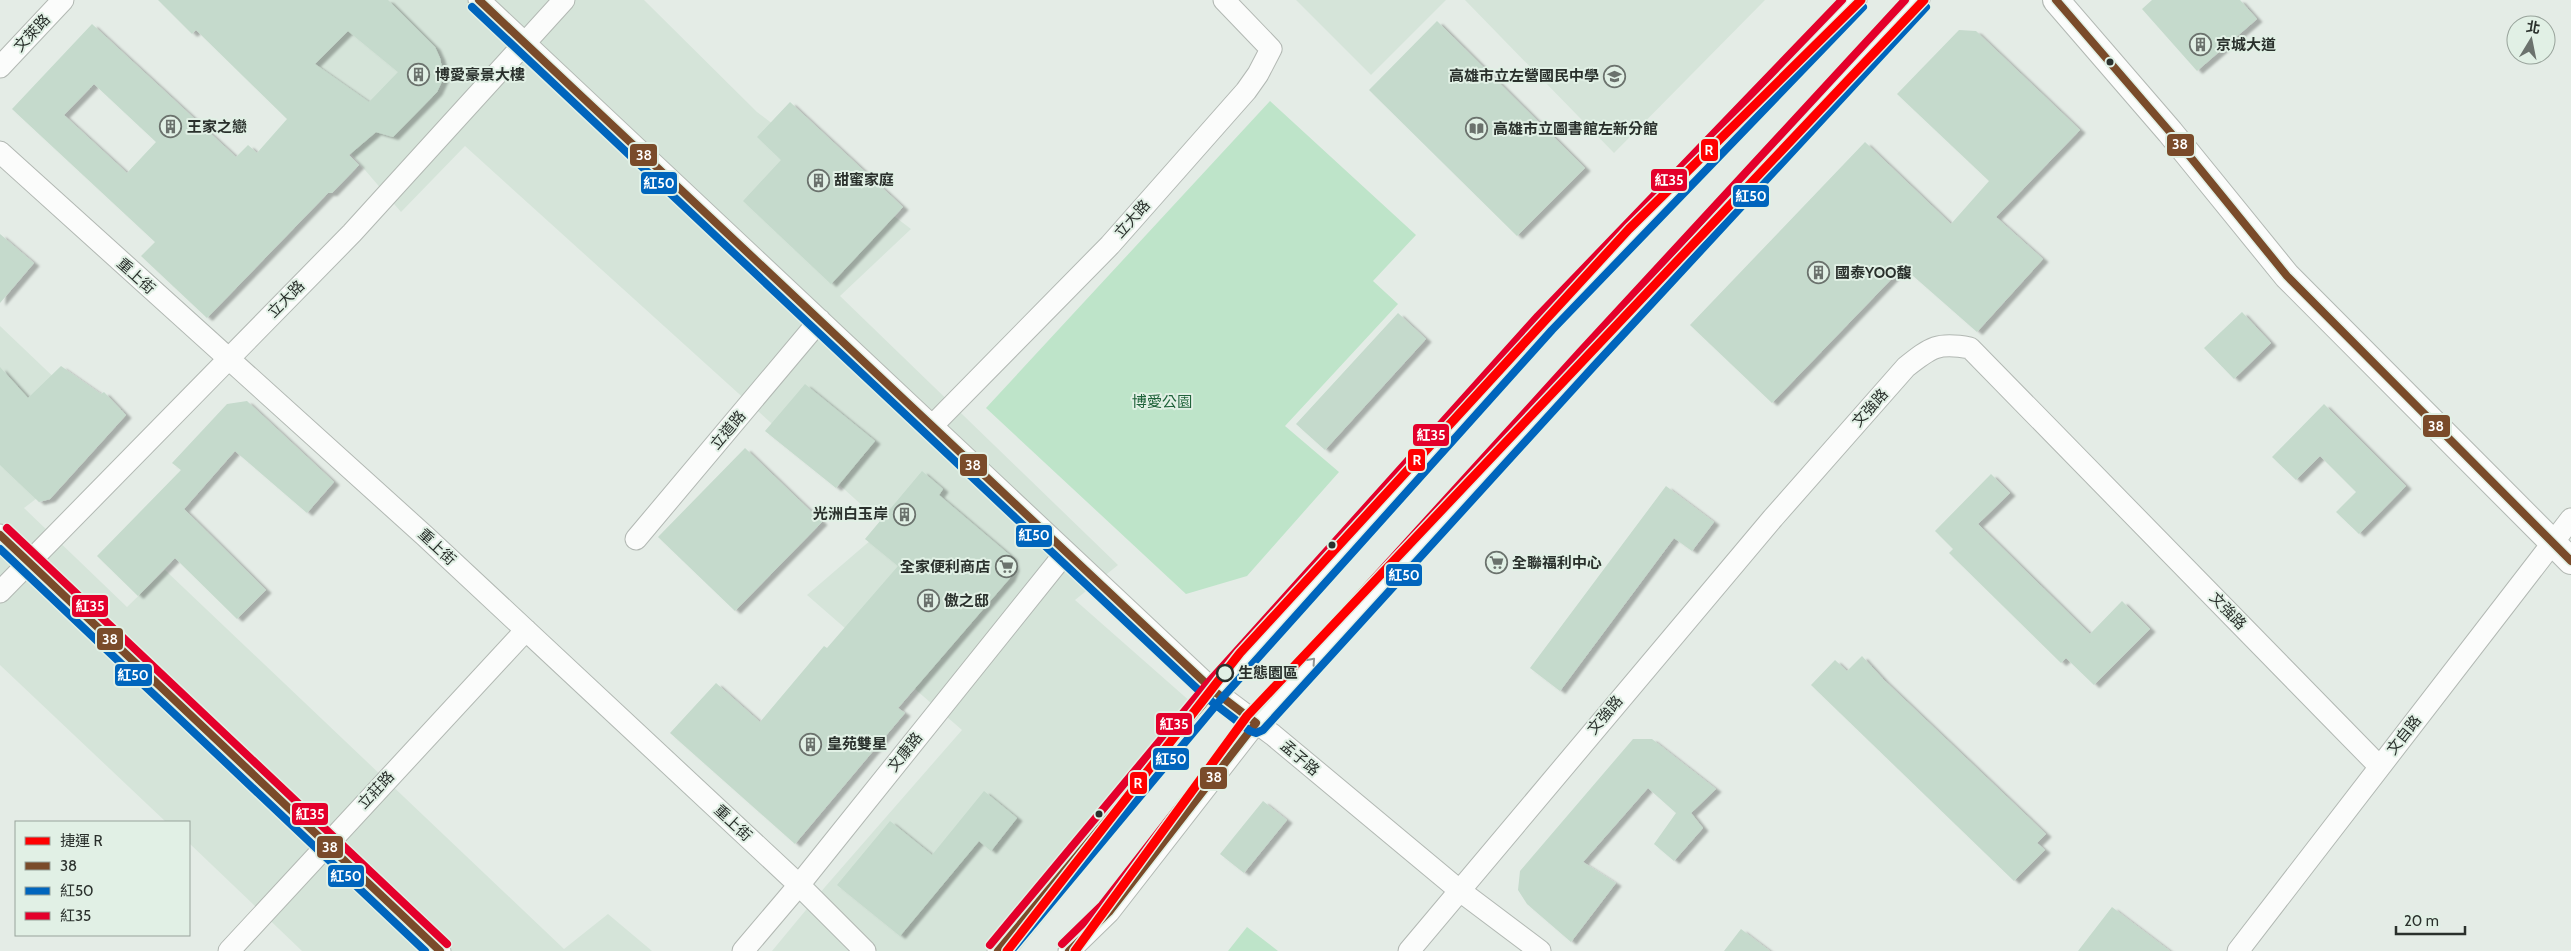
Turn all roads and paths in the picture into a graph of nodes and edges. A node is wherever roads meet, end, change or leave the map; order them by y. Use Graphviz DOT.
graph roads {
  1 [pos="63,0"];
  2 [pos="479,0"];
  3 [pos="564,0"];
  4 [pos="1224,0"];
  5 [pos="1856,0"];
  6 [pos="1919,0"];
  7 [pos="2056,0"];
  8 [pos="526,44"];
  9 [pos="0,67"];
  10 [pos="0,152"];
  11 [pos="820,320"];
  12 [pos="227,358"];
  13 [pos="932,426"];
  14 [pos="2571,519"];
  15 [pos="0,535"];
  16 [pos="636,539"];
  17 [pos="2552,542"];
  18 [pos="1066,552"];
  19 [pos="2571,561"];
  20 [pos="30,562"];
  21 [pos="0,592"];
  22 [pos="526,630"];
  23 [pos="1214,691"];
  24 [pos="1256,723"];
  25 [pos="2380,767"];
  26 [pos="326,844"];
  27 [pos="799,884"];
  28 [pos="1459,890"];
  29 [pos="229,951"];
  30 [pos="440,951"];
  31 [pos="743,951"];
  32 [pos="865,951"];
  33 [pos="998,951"];
  34 [pos="1069,951"];
  35 [pos="1409,951"];
  36 [pos="1540,951"];
  37 [pos="2238,951"];
  1 -- 9 [label="street, 文萊路"];
  2 -- 8 [label="street, 孟子路"];
  3 -- 8 [label="street, 立大路"];
  4 -- 13 [label="street, 立大路"];
  5 -- 23 [label="street"];
  24 -- 6 [label="street, one-way"];
  7 -- 17 [label="street"];
  8 -- 11 [label="street, 孟子路"];
  8 -- 12 [label="street, 立大路"];
  10 -- 12 [label="street, 重上街"];
  11 -- 13 [label="street, 孟子路"];
  11 -- 16 [label="street, 立道路"];
  12 -- 20 [label="street, 立大路"];
  12 -- 22 [label="street, 重上街"];
  13 -- 18 [label="street, 孟子路"];
  14 -- 17 [label="street, 文自路"];
  15 -- 20 [label="street"];
  17 -- 19 [label="street"];
  17 -- 25 [label="street, 文自路"];
  18 -- 23 [label="street, 孟子路"];
  18 -- 27 [label="street, 文康路"];
  20 -- 21 [label="street, 立大路"];
  20 -- 26 [label="street"];
  22 -- 26 [label="street, 立莊路"];
  22 -- 27 [label="street, 重上街"];
  23 -- 24 [label="street, 孟子路"];
  23 -- 33 [label="street"];
  24 -- 28 [label="street, 孟子路"];
  24 -- 34 [label="street"];
  25 -- 28 [label="street, 文強路"];
  25 -- 37 [label="street, 文自路"];
  26 -- 29 [label="street, 立莊路"];
  26 -- 30 [label="street"];
  27 -- 31 [label="street, 文康路"];
  27 -- 32 [label="street, 重上街"];
  28 -- 35 [label="street, 文強路"];
  28 -- 36 [label="street, 孟子路"];
}
